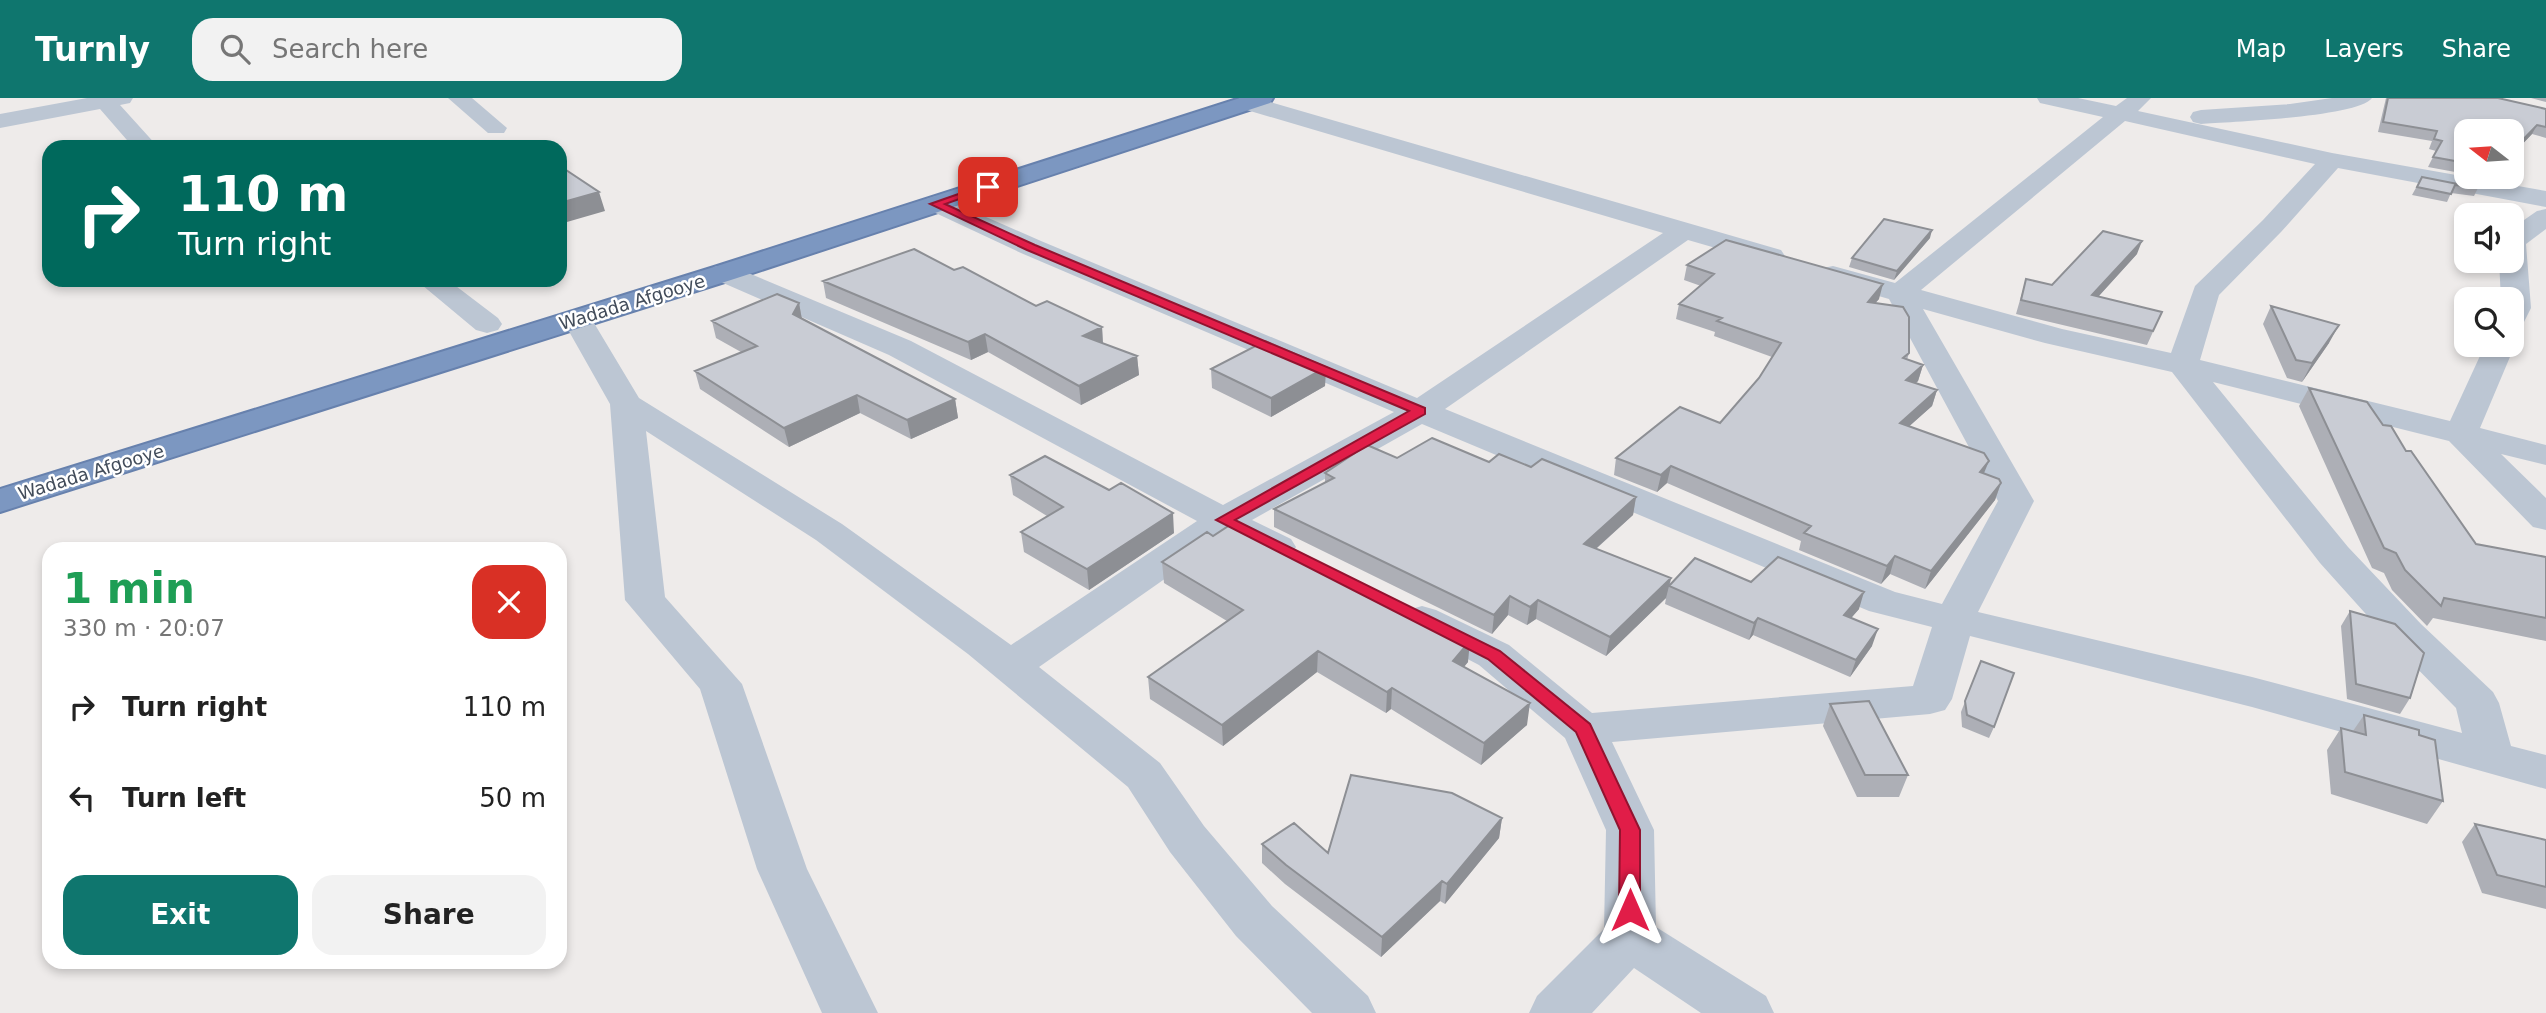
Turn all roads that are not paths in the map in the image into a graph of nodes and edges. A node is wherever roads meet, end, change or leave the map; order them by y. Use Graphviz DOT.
graph roads {
  1 [pos="459,98"];
  2 [pos="1212,98"];
  3 [pos="2048,98"];
  4 [pos="2361,98"];
  5 [pos="114,100"];
  6 [pos="1255,101"];
  7 [pos="59,103"];
  8 [pos="2131,106"];
  9 [pos="0,121"];
  10 [pos="496,128"];
  11 [pos="141,140"];
  12 [pos="2332,160"];
  13 [pos="2546,200"];
  14 [pos="936,204"];
  15 [pos="2546,217"];
  16 [pos="1683,231"];
  17 [pos="724,273"];
  18 [pos="439,287"];
  19 [pos="2515,287"];
  20 [pos="1900,293"];
  21 [pos="577,319"];
  22 [pos="487,324"];
  23 [pos="2495,357"];
  24 [pos="2183,365"];
  25 [pos="626,404"];
  26 [pos="1420,411"];
  27 [pos="2461,434"];
  28 [pos="2546,455"];
  29 [pos="0,476"];
  30 [pos="0,501"];
  31 [pos="2546,519"];
  32 [pos="1224,520"];
  33 [pos="1310,563"];
  34 [pos="1396,606"];
  35 [pos="1955,618"];
  36 [pos="1010,666"];
  37 [pos="1583,729"];
  38 [pos="2491,757"];
  39 [pos="2546,772"];
  40 [pos="1629,937"];
  41 [pos="850,1013"];
  42 [pos="1348,1013"];
  43 [pos="1557,1013"];
  44 [pos="1746,1013"];
  1 -- 10 [label="street"];
  2 -- 22 [label="highway, Wadada Afgooye"];
  3 -- 8 [label="street"];
  4 -- 8 [label="street"];
  5 -- 7 [label="street"];
  5 -- 11 [label="street"];
  6 -- 14 [label="highway, Wadada Afgooye"];
  6 -- 16 [label="street"];
  7 -- 9 [label="street"];
  8 -- 12 [label="street"];
  8 -- 20 [label="street"];
  12 -- 13 [label="street"];
  12 -- 24 [label="street"];
  14 -- 17 [label="highway, Wadada Afgooye"];
  14 -- 26 [label="street"];
  15 -- 19 [label="street"];
  16 -- 20 [label="street"];
  16 -- 26 [label="street"];
  17 -- 21 [label="highway, Wadada Afgooye"];
  17 -- 32 [label="street"];
  18 -- 22 [label="street"];
  20 -- 24 [label="street"];
  20 -- 35 [label="street"];
  21 -- 25 [label="street"];
  21 -- 30 [label="highway, Wadada Afgooye"];
  22 -- 29 [label="highway, Wadada Afgooye"];
  23 -- 27 [label="street"];
  24 -- 27 [label="street"];
  24 -- 38 [label="street"];
  25 -- 36 [label="street"];
  25 -- 41 [label="street"];
  26 -- 32 [label="street"];
  26 -- 35 [label="street"];
  27 -- 28 [label="street"];
  27 -- 31 [label="street"];
  32 -- 33 [label="street"];
  32 -- 36 [label="street"];
  34 -- 37 [label="street"];
  35 -- 37 [label="street"];
  35 -- 38 [label="street"];
  36 -- 42 [label="street"];
  37 -- 40 [label="street"];
  38 -- 39 [label="street"];
  40 -- 43 [label="street"];
  40 -- 44 [label="street"];
}
